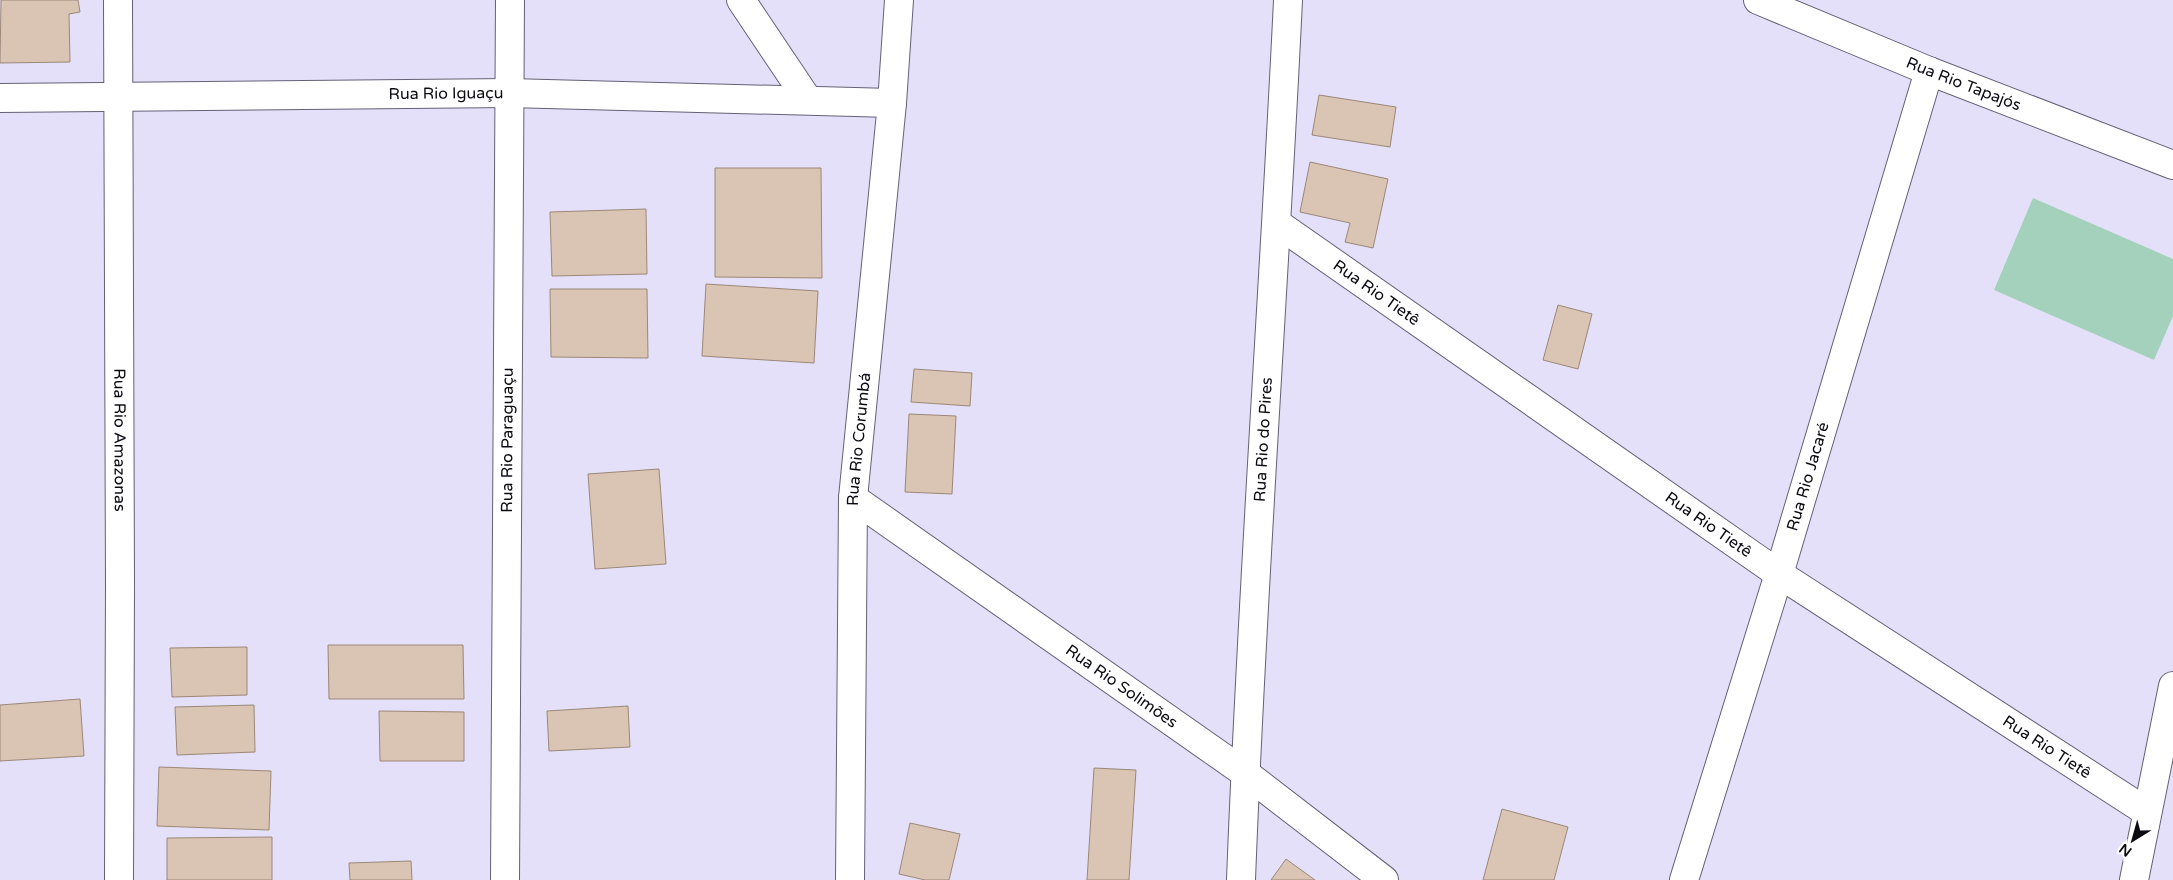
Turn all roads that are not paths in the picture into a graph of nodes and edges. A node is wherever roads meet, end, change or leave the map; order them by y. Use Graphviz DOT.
graph roads {
  1 [pos="118,0"];
  2 [pos="510,0"];
  3 [pos="741,0"];
  4 [pos="900,0"];
  5 [pos="1288,0"];
  6 [pos="1758,0"];
  7 [pos="1929,72"];
  8 [pos="508,93"];
  9 [pos="0,98"];
  10 [pos="118,98"];
  11 [pos="808,100"];
  12 [pos="892,103"];
  13 [pos="2173,165"];
  14 [pos="1278,224"];
  15 [pos="853,498"];
  16 [pos="1779,574"];
  17 [pos="2173,686"];
  18 [pos="1245,773"];
  19 [pos="2147,812"];
  20 [pos="119,880"];
  21 [pos="504,880"];
  22 [pos="850,880"];
  23 [pos="1241,880"];
  24 [pos="1384,880"];
  25 [pos="1684,880"];
  26 [pos="2134,880"];
  1 -- 10 [label="street, Rua Rio Amazonas"];
  2 -- 8 [label="street, Rua Rio Paraguaçu"];
  3 -- 11 [label="street"];
  4 -- 12 [label="street, Rua Rio Corumbá"];
  5 -- 14 [label="street, Rua Rio do Pires"];
  6 -- 7 [label="street, Rua Rio Tapajós"];
  7 -- 13 [label="street, Rua Rio Tapajós"];
  7 -- 16 [label="street, Rua Rio Jacaré"];
  8 -- 10 [label="street, Rua Rio Iguaçu"];
  8 -- 11 [label="street, Rua Rio Iguaçu"];
  8 -- 21 [label="street, Rua Rio Paraguaçu"];
  9 -- 10 [label="street, Rua Rio Iguaçu"];
  10 -- 20 [label="street, Rua Rio Amazonas"];
  11 -- 12 [label="street, Rua Rio Iguaçu"];
  12 -- 15 [label="street, Rua Rio Corumbá"];
  14 -- 16 [label="street, Rua Rio Tietê"];
  14 -- 18 [label="street, Rua Rio do Pires"];
  15 -- 18 [label="street, Rua Rio Solimões"];
  15 -- 22 [label="street, Rua Rio Corumbá"];
  16 -- 19 [label="street, Rua Rio Tietê"];
  16 -- 25 [label="street, Rua Rio Jacaré"];
  17 -- 19 [label="street"];
  18 -- 23 [label="street, Rua Rio do Pires"];
  18 -- 24 [label="street, Rua Rio Solimões"];
  19 -- 26 [label="street"];
}
